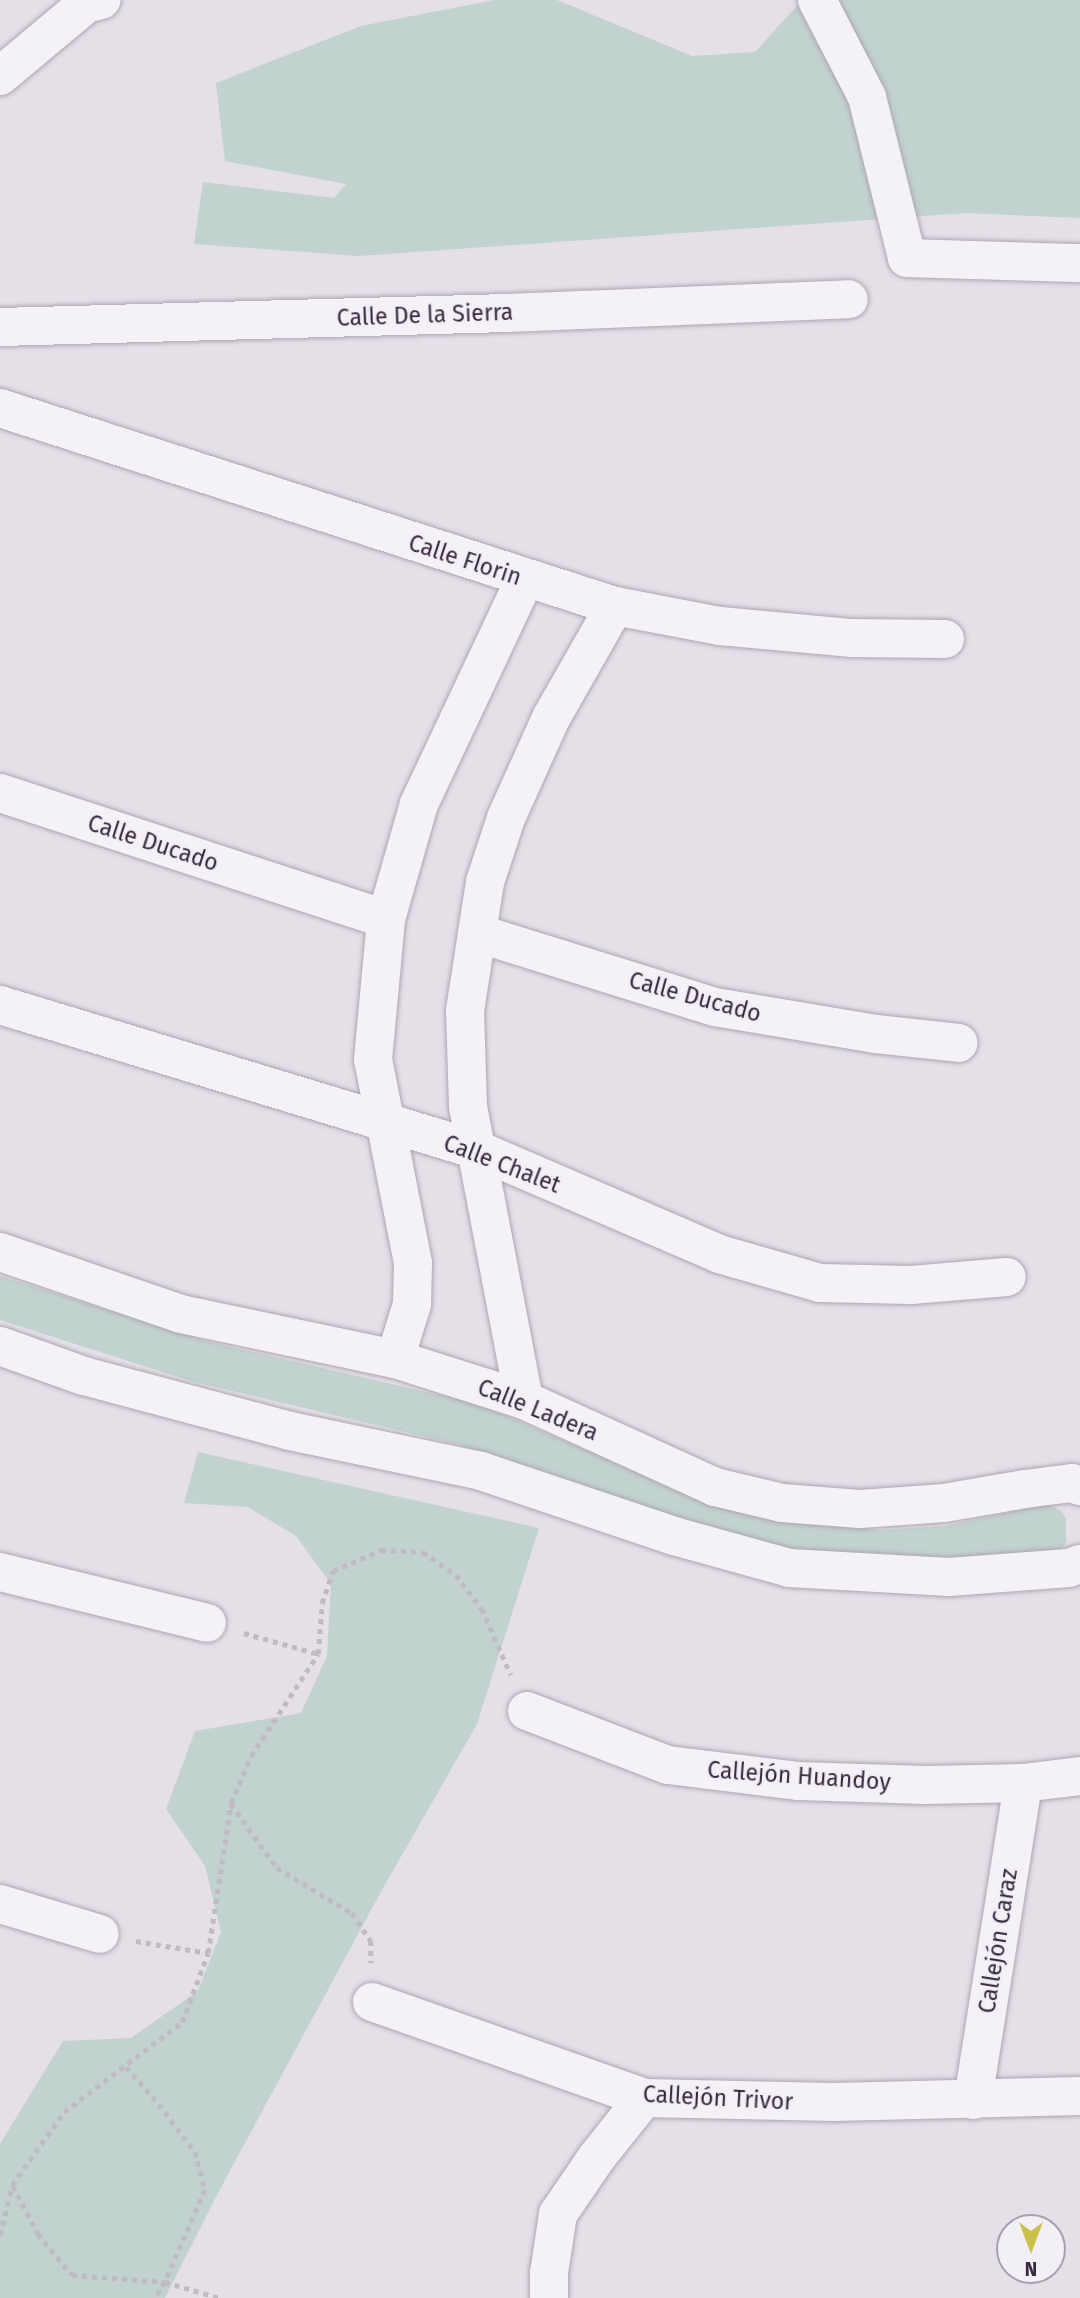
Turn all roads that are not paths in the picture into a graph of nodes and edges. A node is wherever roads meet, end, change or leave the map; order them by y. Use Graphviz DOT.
graph roads {
  1 [pos="817,0"];
  2 [pos="90,1"];
  3 [pos="0,76"];
  4 [pos="1080,263"];
  5 [pos="849,299"];
  6 [pos="0,327"];
  7 [pos="0,408"];
  8 [pos="525,579"];
  9 [pos="615,606"];
  10 [pos="945,639"];
  11 [pos="0,793"];
  12 [pos="386,919"];
  13 [pos="477,933"];
  14 [pos="0,1005"];
  15 [pos="959,1043"];
  16 [pos="386,1124"];
  17 [pos="478,1150"];
  18 [pos="0,1252"];
  19 [pos="1007,1277"];
  20 [pos="0,1346"];
  21 [pos="395,1359"];
  22 [pos="524,1400"];
  23 [pos="1080,1486"];
  24 [pos="1080,1564"];
  25 [pos="0,1572"];
  26 [pos="207,1623"];
  27 [pos="527,1711"];
  28 [pos="1080,1776"];
  29 [pos="1023,1783"];
  30 [pos="0,1904"];
  31 [pos="100,1934"];
  32 [pos="372,2002"];
  33 [pos="1080,2096"];
  34 [pos="644,2098"];
  35 [pos="973,2100"];
  36 [pos="549,2298"];
  1 -- 4 [label="street"];
  2 -- 3 [label="street"];
  5 -- 6 [label="street, Calle De la Sierra"];
  7 -- 8 [label="street, Calle Florin"];
  8 -- 9 [label="street, Calle Florin"];
  8 -- 12 [label="street"];
  9 -- 10 [label="street, Calle Florin"];
  9 -- 13 [label="street"];
  11 -- 12 [label="street, Calle Ducado"];
  12 -- 16 [label="street"];
  13 -- 15 [label="street, Calle Ducado"];
  13 -- 17 [label="street"];
  14 -- 16 [label="street, Calle Chalet"];
  16 -- 17 [label="street, Calle Chalet"];
  16 -- 21 [label="street"];
  17 -- 19 [label="street, Calle Chalet"];
  17 -- 22 [label="street"];
  18 -- 21 [label="street, Calle Ladera"];
  20 -- 24 [label="street"];
  21 -- 22 [label="street, Calle Ladera"];
  22 -- 23 [label="street, Calle Ladera"];
  25 -- 26 [label="street"];
  27 -- 29 [label="street, Callejón Huandoy"];
  28 -- 29 [label="street, Callejón Huandoy"];
  29 -- 35 [label="street, Callejón Caraz"];
  30 -- 31 [label="street"];
  32 -- 34 [label="street, Callejón Trivor"];
  33 -- 35 [label="street, Callejón Trivor"];
  34 -- 35 [label="street, Callejón Trivor"];
  34 -- 36 [label="street"];
}
